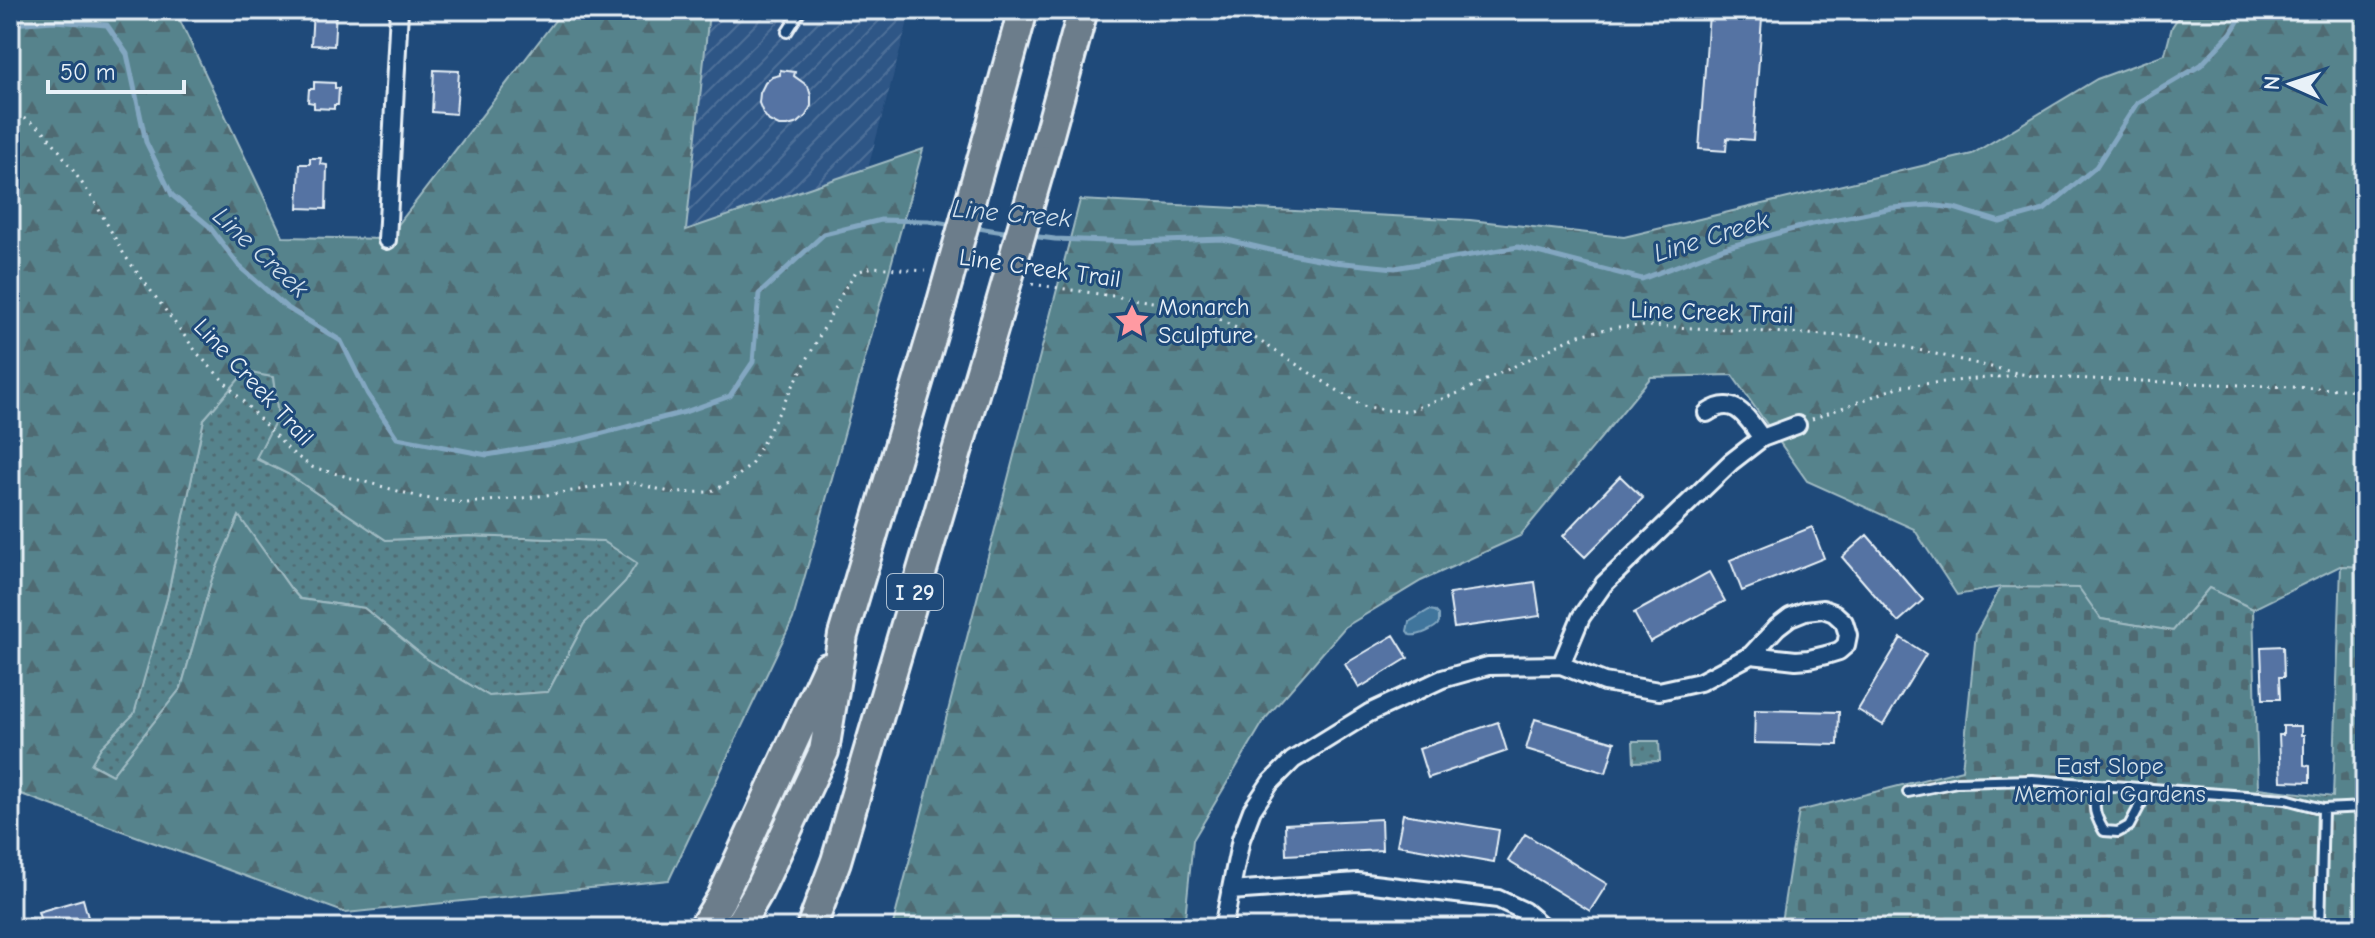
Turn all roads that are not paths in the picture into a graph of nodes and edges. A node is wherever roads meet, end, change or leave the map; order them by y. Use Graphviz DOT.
graph roads {
  1 [pos="399,10"];
  2 [pos="801,10"];
  3 [pos="1023,10"];
  4 [pos="1083,10"];
  5 [pos="787,32"];
  6 [pos="387,240"];
  7 [pos="1707,413"];
  8 [pos="1797,425"];
  9 [pos="1762,438"];
  10 [pos="843,635"];
  11 [pos="1751,655"];
  12 [pos="1561,665"];
  13 [pos="2109,785"];
  14 [pos="2149,788"];
  15 [pos="1908,792"];
  16 [pos="2365,807"];
  17 [pos="2323,809"];
  18 [pos="836,861"];
  19 [pos="1230,891"];
  20 [pos="703,928"];
  21 [pos="737,928"];
  22 [pos="811,928"];
  23 [pos="822,928"];
  24 [pos="1223,928"];
  25 [pos="1544,928"];
  26 [pos="2320,928"];
  1 -- 6 [label="street"];
  2 -- 5 [label="lane"];
  3 -- 10 [label="highway, I 29, bridge"];
  4 -- 18 [label="highway, I 29, bridge"];
  7 -- 9 [label="street"];
  8 -- 9 [label="street"];
  9 -- 12 [label="street"];
  10 -- 20 [label="highway, I 29"];
  10 -- 21 [label="highway"];
  11 -- 11 [label="street"];
  11 -- 12 [label="street"];
  12 -- 19 [label="street"];
  13 -- 14 [label="lane"];
  13 -- 14 [label="lane"];
  13 -- 15 [label="lane"];
  14 -- 17 [label="lane"];
  16 -- 17 [label="lane"];
  17 -- 26 [label="lane"];
  18 -- 22 [label="highway, I 29"];
  18 -- 23 [label="highway"];
  19 -- 24 [label="street"];
  19 -- 25 [label="street"];
}
